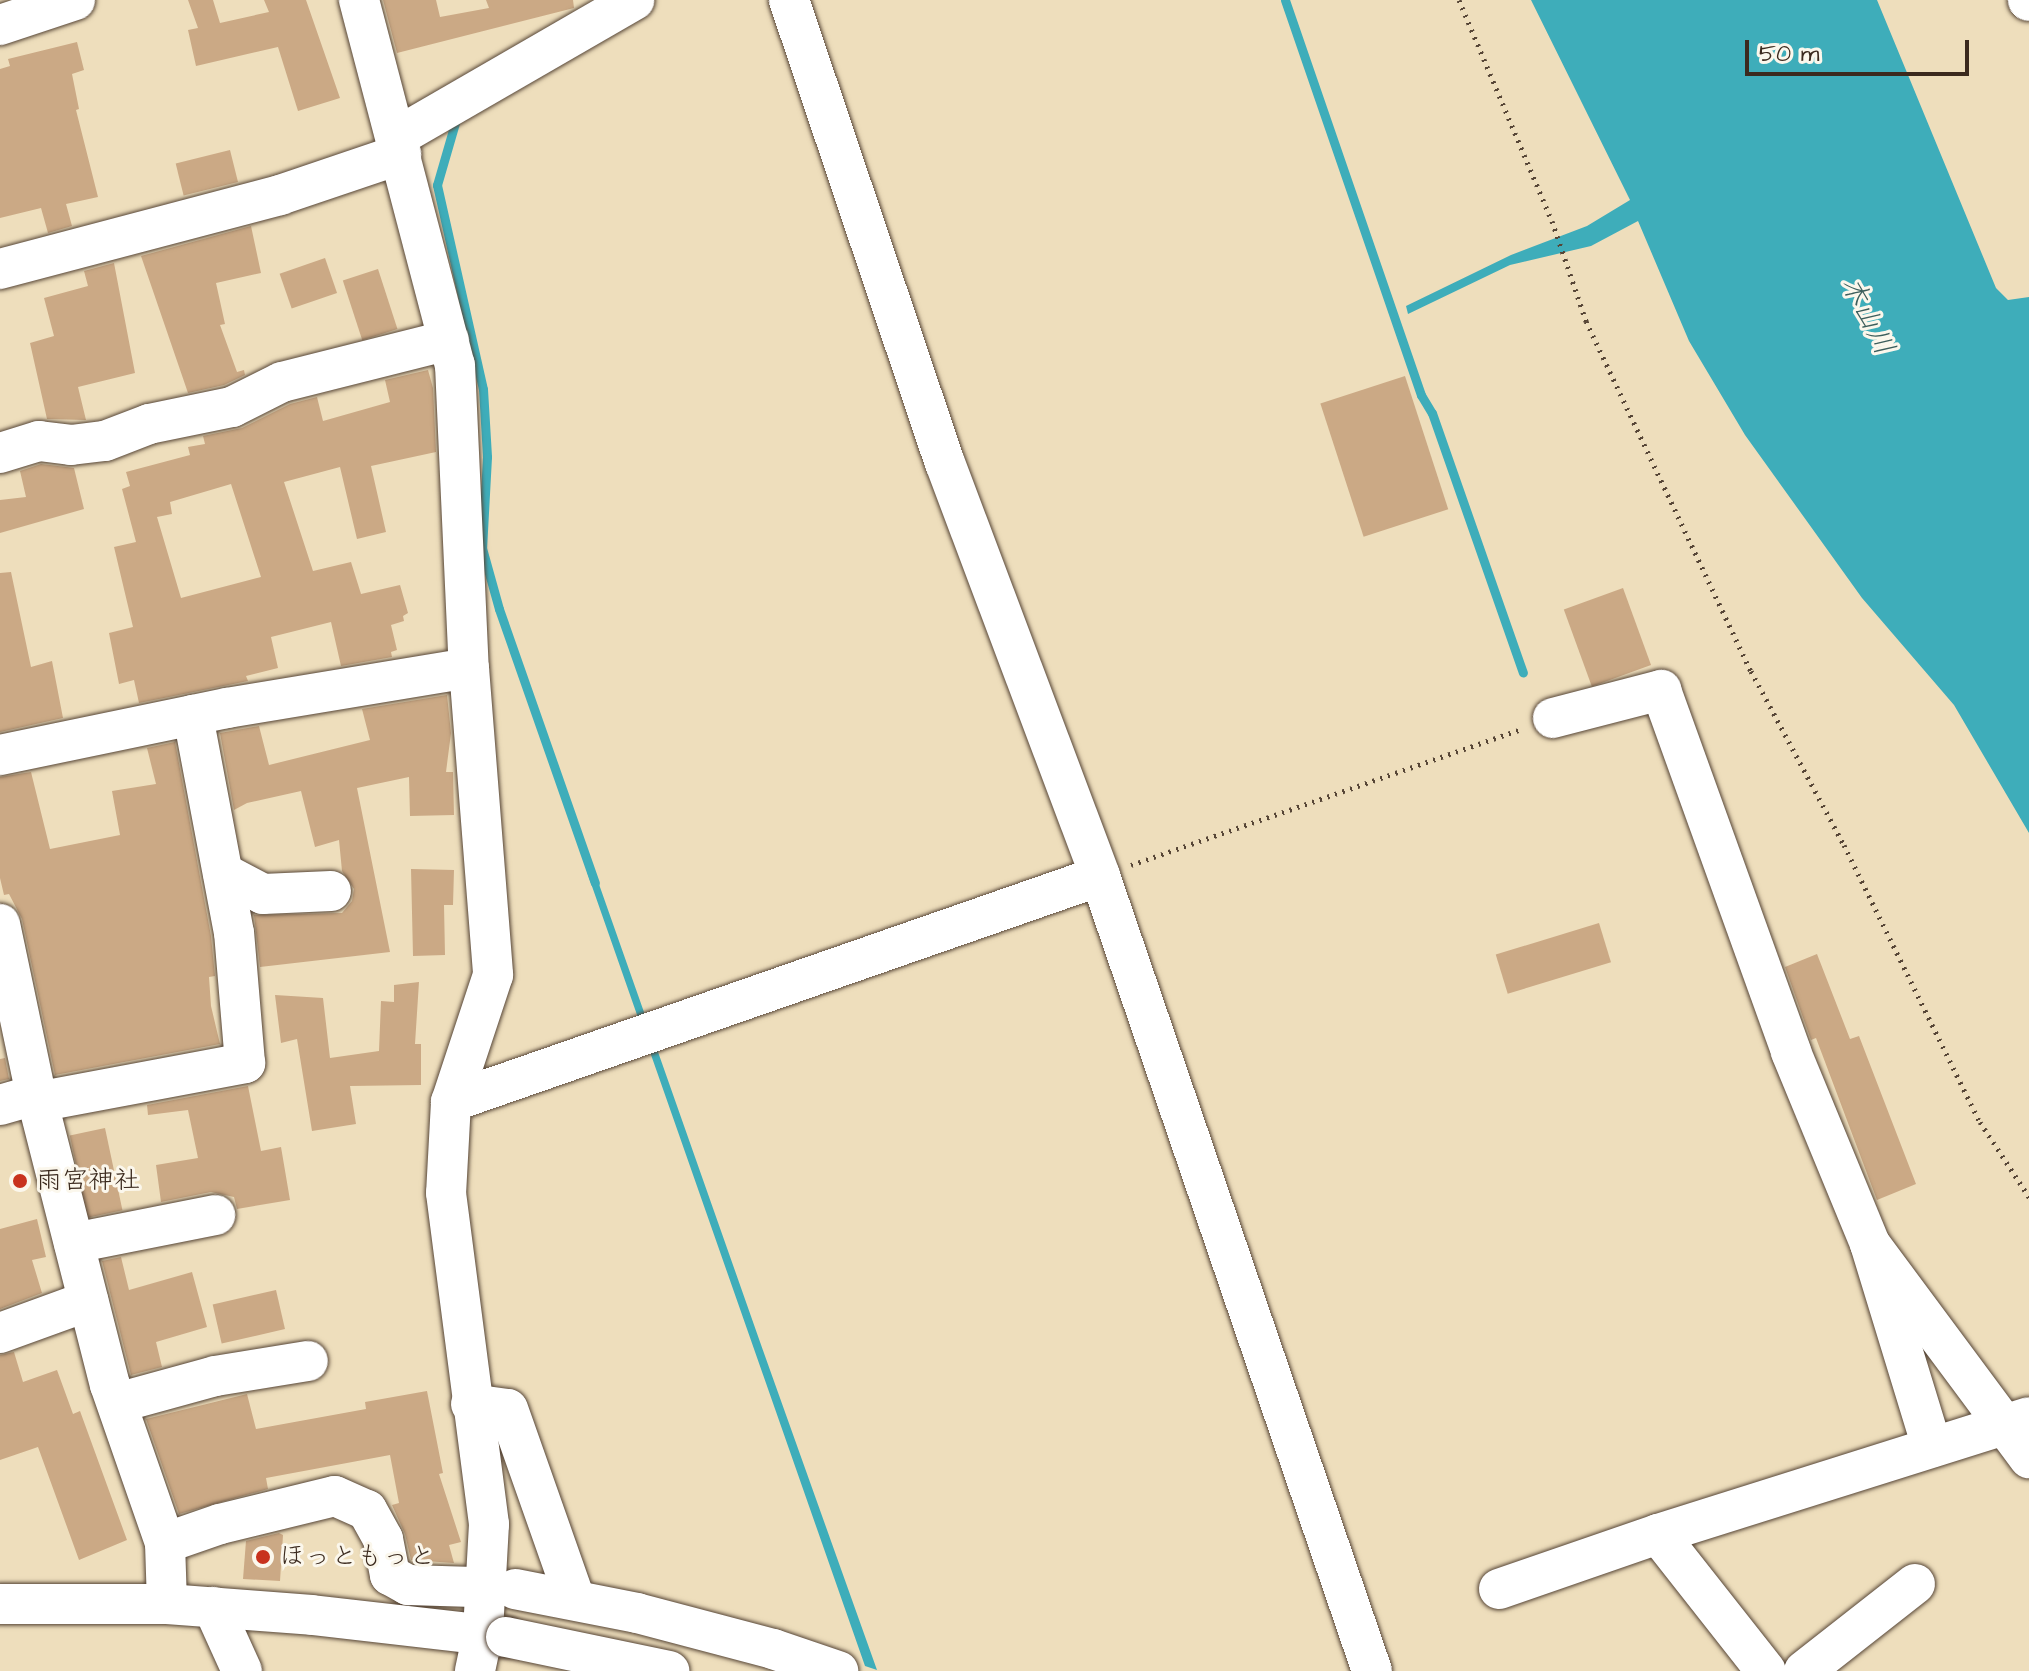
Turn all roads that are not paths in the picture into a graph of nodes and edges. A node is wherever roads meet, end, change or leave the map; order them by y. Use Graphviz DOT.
graph roads {
  1 [pos="75,0"];
  2 [pos="359,0"];
  3 [pos="634,0"];
  4 [pos="789,0"];
  5 [pos="0,25"];
  6 [pos="399,145"];
  7 [pos="0,269"];
  8 [pos="449,340"];
  9 [pos="0,453"];
  10 [pos="469,668"];
  11 [pos="193,715"];
  12 [pos="1553,718"];
  13 [pos="0,755"];
  14 [pos="223,873"];
  15 [pos="1100,876"];
  16 [pos="331,891"];
  17 [pos="0,924"];
  18 [pos="24,1101"];
  19 [pos="451,1102"];
  20 [pos="215,1215"];
  21 [pos="74,1243"];
  22 [pos="1870,1244"];
  23 [pos="88,1301"];
  24 [pos="0,1333"];
  25 [pos="308,1361"];
  26 [pos="117,1403"];
  27 [pos="471,1404"];
  28 [pos="2016,1421"];
  29 [pos="1932,1447"];
  30 [pos="2029,1458"];
  31 [pos="1658,1534"];
  32 [pos="165,1543"];
  33 [pos="1915,1584"];
  34 [pos="474,1587"];
  35 [pos="515,1589"];
  36 [pos="1499,1589"];
  37 [pos="575,1599"];
  38 [pos="0,1604"];
  39 [pos="167,1604"];
  40 [pos="213,1607"];
  41 [pos="495,1635"];
  42 [pos="242,1671"];
  43 [pos="475,1671"];
  44 [pos="669,1671"];
  45 [pos="838,1671"];
  46 [pos="1372,1671"];
  47 [pos="1766,1671"];
  48 [pos="1804,1671"];
  1 -- 5 [label="street"];
  2 -- 6 [label="street"];
  3 -- 6 [label="street"];
  4 -- 15 [label="street"];
  6 -- 7 [label="street"];
  6 -- 8 [label="street"];
  8 -- 9 [label="street"];
  8 -- 10 [label="street"];
  10 -- 11 [label="street"];
  10 -- 19 [label="street"];
  11 -- 13 [label="street"];
  11 -- 14 [label="street"];
  12 -- 22 [label="street"];
  14 -- 16 [label="street"];
  14 -- 18 [label="street"];
  15 -- 19 [label="street"];
  15 -- 46 [label="street"];
  17 -- 18 [label="street"];
  18 -- 21 [label="street"];
  19 -- 27 [label="street"];
  20 -- 21 [label="street"];
  21 -- 23 [label="street"];
  22 -- 28 [label="street"];
  22 -- 29 [label="street"];
  23 -- 24 [label="street"];
  23 -- 26 [label="street"];
  25 -- 26 [label="street"];
  26 -- 32 [label="street"];
  27 -- 37 [label="street"];
  27 -- 41 [label="street"];
  28 -- 29 [label="street"];
  28 -- 30 [label="street"];
  29 -- 31 [label="street"];
  31 -- 36 [label="street"];
  31 -- 47 [label="street"];
  32 -- 34 [label="street"];
  32 -- 39 [label="street"];
  33 -- 48 [label="street"];
  35 -- 37 [label="street"];
  37 -- 45 [label="street"];
  38 -- 39 [label="street"];
  39 -- 40 [label="street"];
  40 -- 41 [label="street"];
  40 -- 42 [label="street"];
  41 -- 43 [label="street"];
  41 -- 44 [label="street, bridge"];
}
